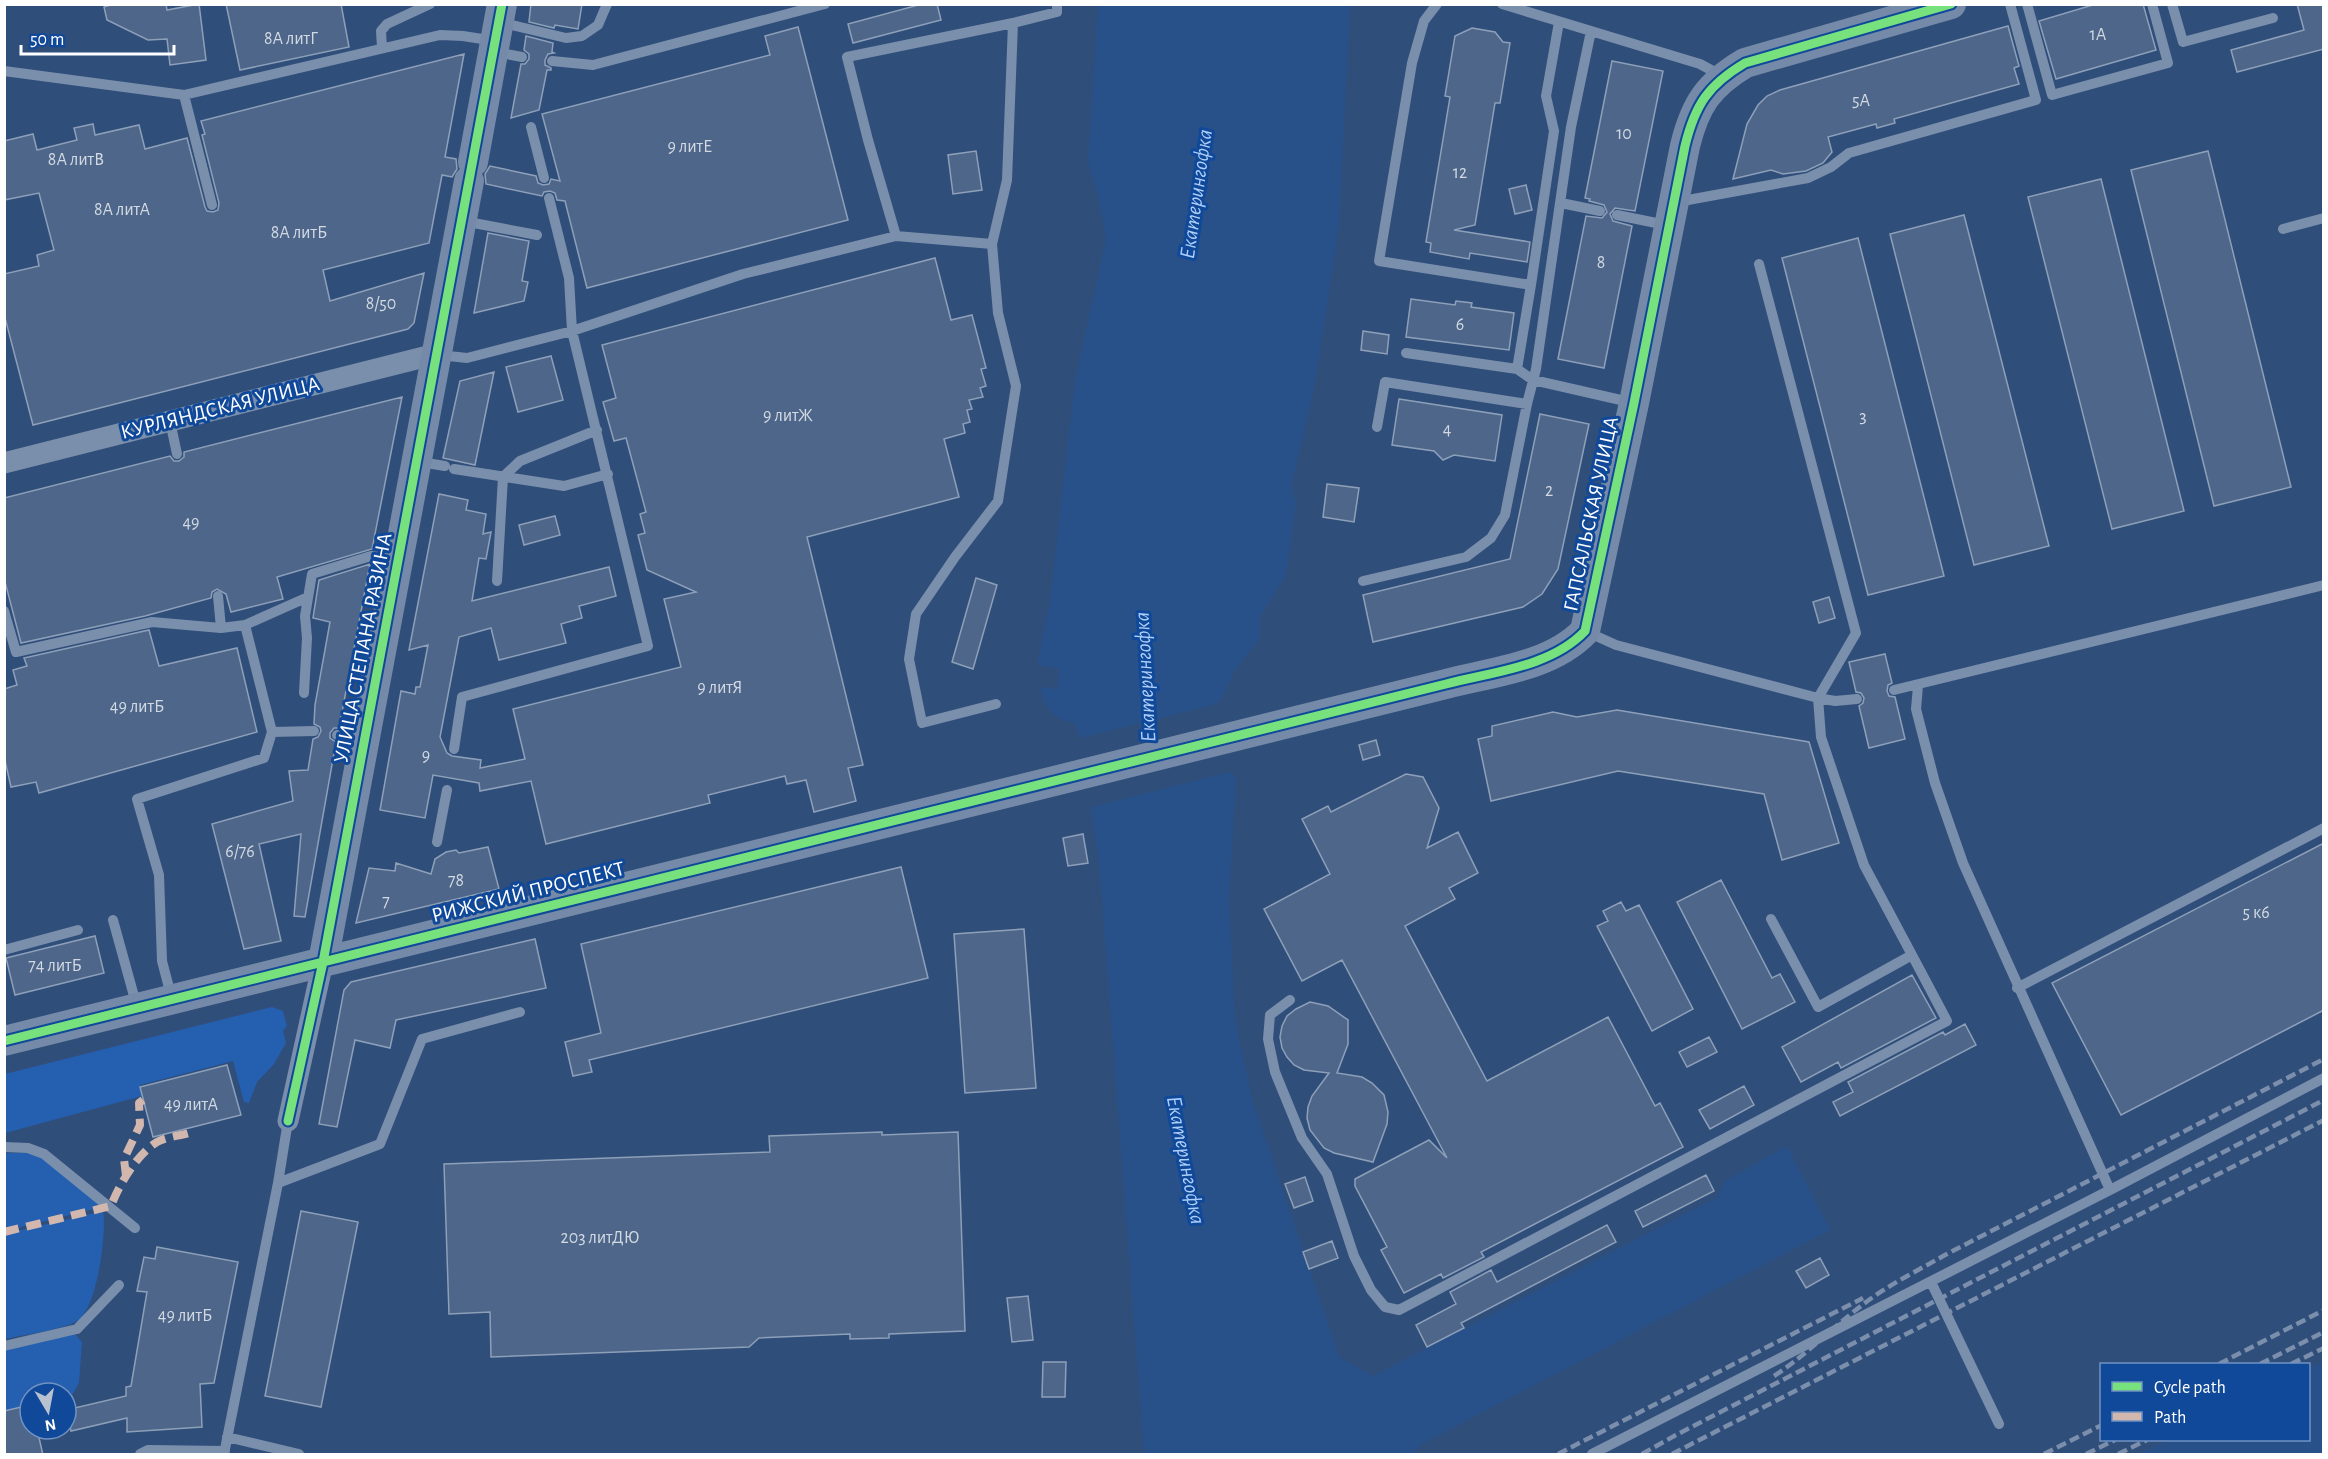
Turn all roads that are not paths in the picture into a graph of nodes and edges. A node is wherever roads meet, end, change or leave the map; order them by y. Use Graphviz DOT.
graph roads {
  1 [pos="430,4"];
  2 [pos="607,4"];
  3 [pos="825,4"];
  4 [pos="1057,4"];
  5 [pos="1437,4"];
  6 [pos="1502,4"];
  7 [pos="1950,4"];
  8 [pos="2010,4"];
  9 [pos="2027,4"];
  10 [pos="2152,4"];
  11 [pos="2172,4"];
  12 [pos="2273,18"];
  13 [pos="1559,22"];
  14 [pos="1013,23"];
  15 [pos="497,30"];
  16 [pos="1591,31"];
  17 [pos="382,48"];
  18 [pos="522,57"];
  19 [pos="552,61"];
  20 [pos="4,71"];
  21 [pos="1722,76"];
  22 [pos="184,95"];
  23 [pos="531,126"];
  24 [pos="544,178"];
  25 [pos="549,198"];
  26 [pos="1562,203"];
  27 [pos="212,205"];
  28 [pos="1600,211"];
  29 [pos="1672,214"];
  30 [pos="1617,215"];
  31 [pos="2324,218"];
  32 [pos="461,221"];
  33 [pos="2283,229"];
  34 [pos="537,235"];
  35 [pos="896,236"];
  36 [pos="992,244"];
  37 [pos="1759,264"];
  38 [pos="1531,285"];
  39 [pos="572,331"];
  40 [pos="1406,353"];
  41 [pos="436,354"];
  42 [pos="1517,369"];
  43 [pos="1533,380"];
  44 [pos="1634,403"];
  45 [pos="1527,404"];
  46 [pos="170,421"];
  47 [pos="1377,428"];
  48 [pos="597,430"];
  49 [pos="177,454"];
  50 [pos="4,463"];
  51 [pos="439,465"];
  52 [pos="608,474"];
  53 [pos="503,477"];
  54 [pos="398,559"];
  55 [pos="497,581"];
  56 [pos="1363,581"];
  57 [pos="2324,585"];
  58 [pos="218,596"];
  59 [pos="308,597"];
  60 [pos="4,611"];
  61 [pos="245,625"];
  62 [pos="221,628"];
  63 [pos="1585,631"];
  64 [pos="1918,686"];
  65 [pos="1894,690"];
  66 [pos="304,693"];
  67 [pos="1818,698"];
  68 [pos="1857,699"];
  69 [pos="996,704"];
  70 [pos="314,731"];
  71 [pos="272,732"];
  72 [pos="454,749"];
  73 [pos="1061,780"];
  74 [pos="447,790"];
  75 [pos="2324,828"];
  76 [pos="437,842"];
  77 [pos="1771,919"];
  78 [pos="113,920"];
  79 [pos="78,930"];
  80 [pos="4,950"];
  81 [pos="1912,955"];
  82 [pos="323,962"];
  83 [pos="2017,988"];
  84 [pos="172,999"];
  85 [pos="1290,1000"];
  86 [pos="138,1007"];
  87 [pos="520,1012"];
  88 [pos="4,1041"];
  89 [pos="2324,1078"];
  90 [pos="288,1121"];
  91 [pos="4,1148"];
  92 [pos="278,1182"];
  93 [pos="2110,1190"];
  94 [pos="135,1228"];
  95 [pos="1931,1282"];
  96 [pos="119,1285"];
  97 [pos="4,1346"];
  98 [pos="1999,1425"];
  99 [pos="227,1437"];
  100 [pos="224,1453"];
  101 [pos="140,1455"];
  102 [pos="299,1455"];
  103 [pos="1592,1455"];
  1 -- 17 [label="lane"];
  2 -- 15 [label="lane"];
  3 -- 19 [label="lane"];
  4 -- 14 [label="lane"];
  5 -- 38 [label="lane"];
  6 -- 13 [label="lane"];
  7 -- 21 [label="street"];
  8 -- 29 [label="lane"];
  9 -- 10 [label="lane"];
  11 -- 12 [label="lane"];
  13 -- 16 [label="lane"];
  13 -- 38 [label="lane"];
  14 -- 35 [label="lane"];
  14 -- 36 [label="lane"];
  15 -- 17 [label="lane"];
  15 -- 18 [label="lane"];
  15 -- 32 [label="street, УЛИЦА СТЕПАНА РАЗИНА"];
  16 -- 21 [label="lane"];
  16 -- 26 [label="lane"];
  17 -- 22 [label="lane"];
  20 -- 22 [label="lane"];
  21 -- 29 [label="street, ГАПСАЛЬСКАЯ УЛИЦА"];
  22 -- 27 [label="lane"];
  23 -- 24 [label="lane"];
  25 -- 39 [label="lane"];
  26 -- 28 [label="lane"];
  26 -- 43 [label="lane"];
  29 -- 30 [label="lane"];
  29 -- 44 [label="street, ГАПСАЛЬСКАЯ УЛИЦА"];
  31 -- 33 [label="lane"];
  32 -- 34 [label="lane"];
  32 -- 41 [label="street, УЛИЦА СТЕПАНА РАЗИНА"];
  35 -- 36 [label="lane"];
  35 -- 39 [label="lane"];
  36 -- 69 [label="lane"];
  37 -- 67 [label="lane"];
  38 -- 42 [label="lane"];
  39 -- 41 [label="lane"];
  39 -- 48 [label="lane"];
  40 -- 42 [label="lane"];
  41 -- 46 [label="street, КУРЛЯНДСКАЯ УЛИЦА"];
  41 -- 51 [label="street, УЛИЦА СТЕПАНА РАЗИНА"];
  42 -- 43 [label="lane"];
  43 -- 44 [label="lane"];
  43 -- 45 [label="lane"];
  44 -- 63 [label="street, ГАПСАЛЬСКАЯ УЛИЦА"];
  45 -- 47 [label="lane"];
  45 -- 56 [label="lane"];
  46 -- 49 [label="lane"];
  46 -- 50 [label="street, КУРЛЯНДСКАЯ УЛИЦА"];
  48 -- 52 [label="lane"];
  48 -- 53 [label="lane"];
  51 -- 53 [label="lane"];
  51 -- 54 [label="street, УЛИЦА СТЕПАНА РАЗИНА"];
  52 -- 53 [label="lane"];
  52 -- 72 [label="lane"];
  53 -- 55 [label="lane"];
  54 -- 59 [label="lane"];
  54 -- 82 [label="street, УЛИЦА СТЕПАНА РАЗИНА"];
  57 -- 64 [label="lane"];
  58 -- 62 [label="lane"];
  59 -- 61 [label="lane"];
  59 -- 66 [label="lane"];
  60 -- 62 [label="lane"];
  61 -- 62 [label="lane"];
  61 -- 71 [label="lane"];
  63 -- 67 [label="lane"];
  63 -- 73 [label="street, ГАПСАЛЬСКАЯ УЛИЦА"];
  64 -- 65 [label="lane"];
  64 -- 83 [label="lane"];
  67 -- 68 [label="lane"];
  67 -- 81 [label="lane"];
  70 -- 71 [label="lane"];
  71 -- 84 [label="lane"];
  73 -- 82 [label="street, РИЖСКИЙ ПРОСПЕКТ"];
  74 -- 76 [label="lane"];
  75 -- 83 [label="lane"];
  77 -- 81 [label="lane"];
  78 -- 86 [label="lane"];
  79 -- 80 [label="lane"];
  81 -- 85 [label="lane"];
  82 -- 84 [label="street, РИЖСКИЙ ПРОСПЕКТ"];
  82 -- 90 [label="street, УЛИЦА СТЕПАНА РАЗИНА"];
  83 -- 93 [label="lane"];
  84 -- 86 [label="street, РИЖСКИЙ ПРОСПЕКТ"];
  86 -- 88 [label="street, РИЖСКИЙ ПРОСПЕКТ"];
  87 -- 92 [label="lane"];
  89 -- 93 [label="lane"];
  90 -- 92 [label="lane"];
  91 -- 94 [label="lane"];
  92 -- 99 [label="lane"];
  93 -- 95 [label="lane"];
  95 -- 98 [label="lane"];
  95 -- 103 [label="lane"];
  96 -- 97 [label="lane"];
  99 -- 100 [label="lane"];
  99 -- 102 [label="lane"];
  100 -- 101 [label="lane"];
}
